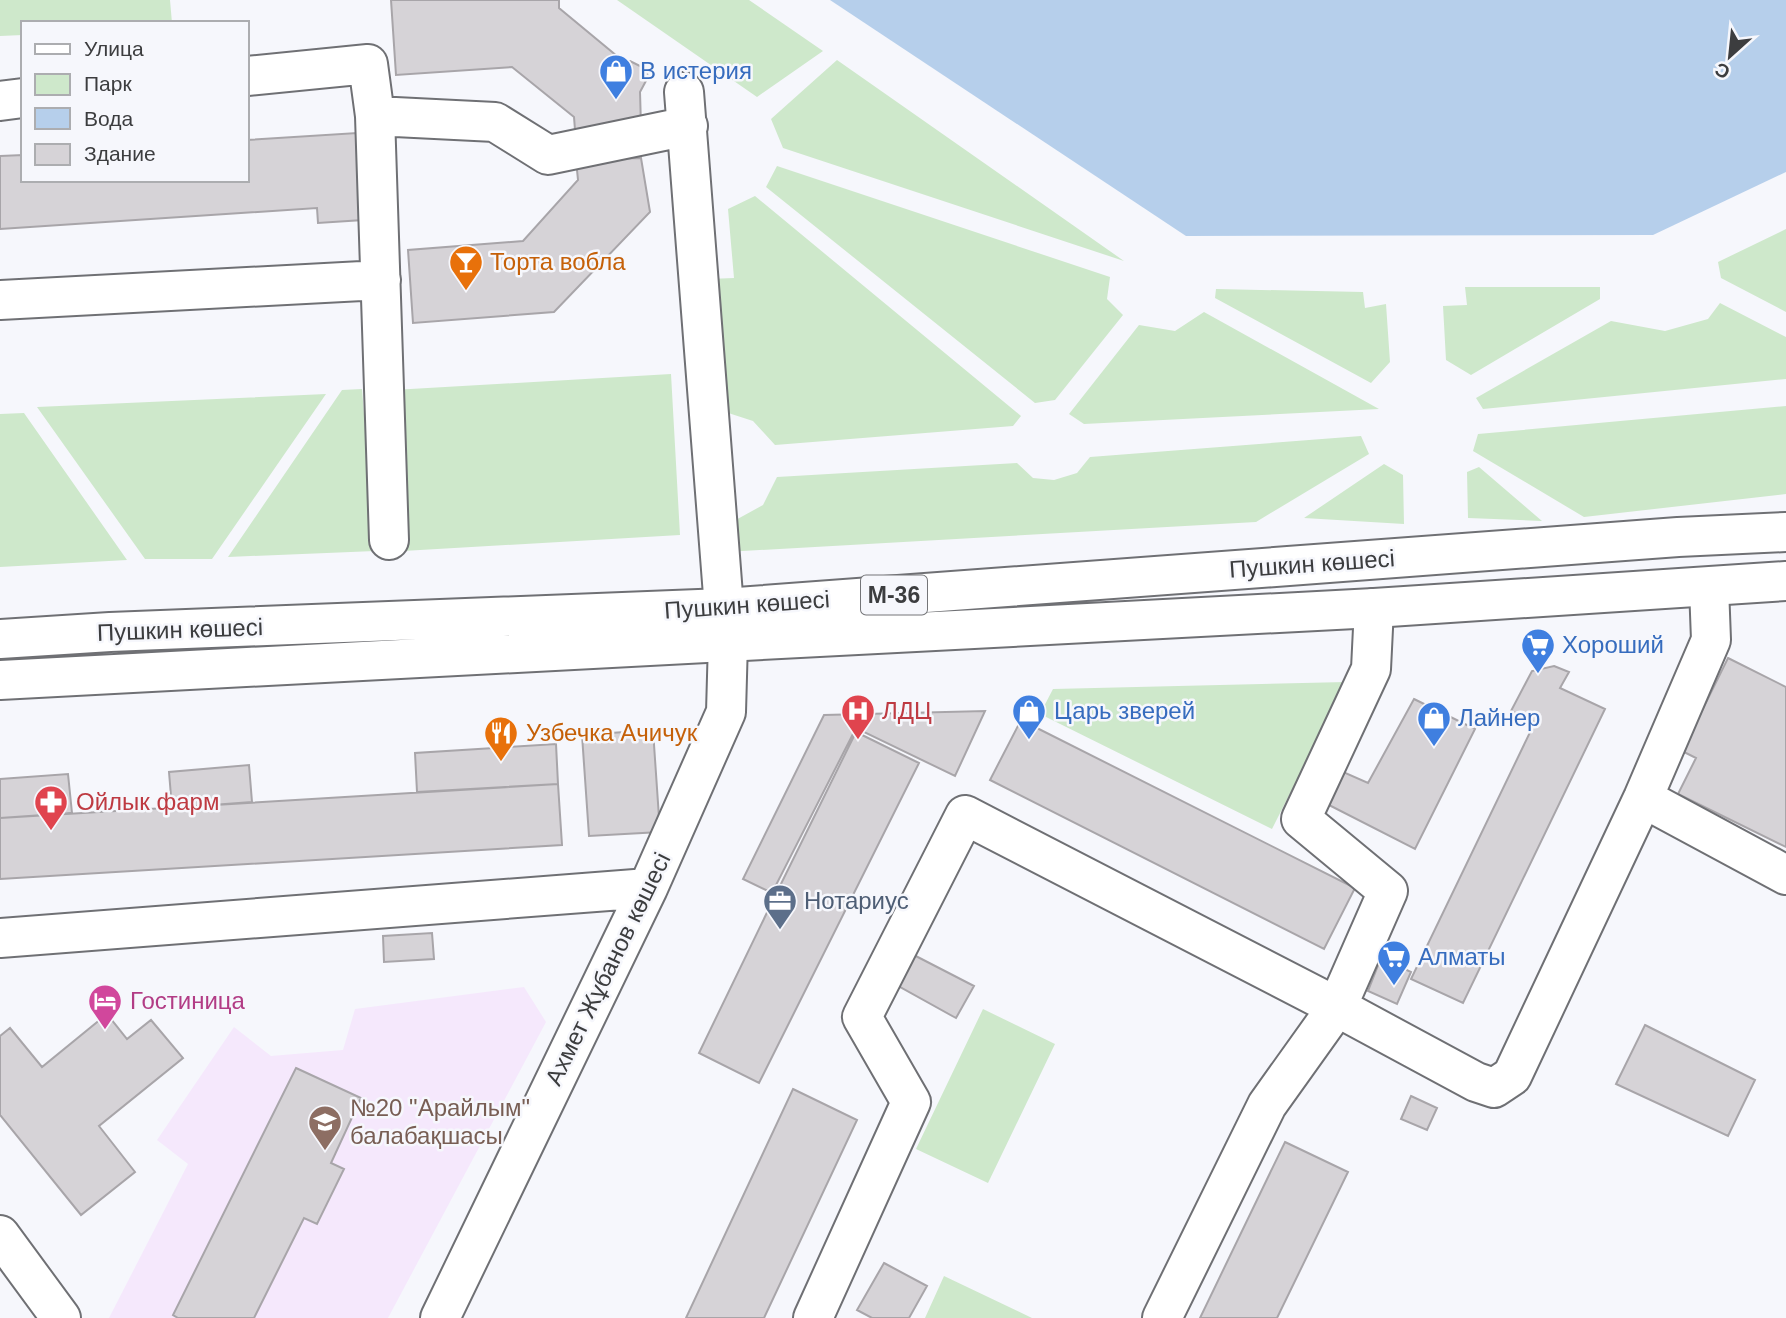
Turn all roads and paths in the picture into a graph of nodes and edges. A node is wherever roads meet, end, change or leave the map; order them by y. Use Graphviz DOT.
graph roads {
  1 [pos="248,76"];
  2 [pos="21,98"];
  3 [pos="0,100"];
  4 [pos="375,116"];
  5 [pos="381,280"];
  6 [pos="0,300"];
  7 [pos="1786,532"];
  8 [pos="389,540"];
  9 [pos="1786,581"];
  10 [pos="1709,587"];
  11 [pos="1374,608"];
  12 [pos="726,624"];
  13 [pos="0,639"];
  14 [pos="0,680"];
  15 [pos="1643,798"];
  16 [pos="1786,875"];
  17 [pos="648,888"];
  18 [pos="0,938"];
  19 [pos="1337,1007"];
  20 [pos="0,1235"];
  21 [pos="61,1318"];
  22 [pos="440,1318"];
  23 [pos="813,1318"];
  24 [pos="1162,1318"];
  1 -- 4 [label="main road"];
  2 -- 3 [label="main road"];
  4 -- 5 [label="main road"];
  4 -- 12 [label="main road, Ахмет Жұбанов көшесі"];
  5 -- 6 [label="main road"];
  5 -- 8 [label="main road"];
  7 -- 12 [label="main road, Пушкин көшесі / M-36"];
  9 -- 10 [label="main road, Пушкин көшесі / M-36"];
  10 -- 11 [label="main road, Пушкин көшесі / M-36"];
  10 -- 15 [label="main road"];
  11 -- 12 [label="main road, Пушкин көшесі / M-36"];
  11 -- 19 [label="main road"];
  12 -- 13 [label="main road, Пушкин көшесі / M-36"];
  12 -- 14 [label="main road, Пушкин көшесі / M-36"];
  12 -- 17 [label="main road, Ахмет Жұбанов көшесі"];
  15 -- 16 [label="main road"];
  15 -- 19 [label="main road"];
  17 -- 18 [label="main road"];
  17 -- 22 [label="main road, Ахмет Жұбанов көшесі"];
  19 -- 23 [label="main road"];
  19 -- 24 [label="main road"];
  20 -- 21 [label="main road"];
}
